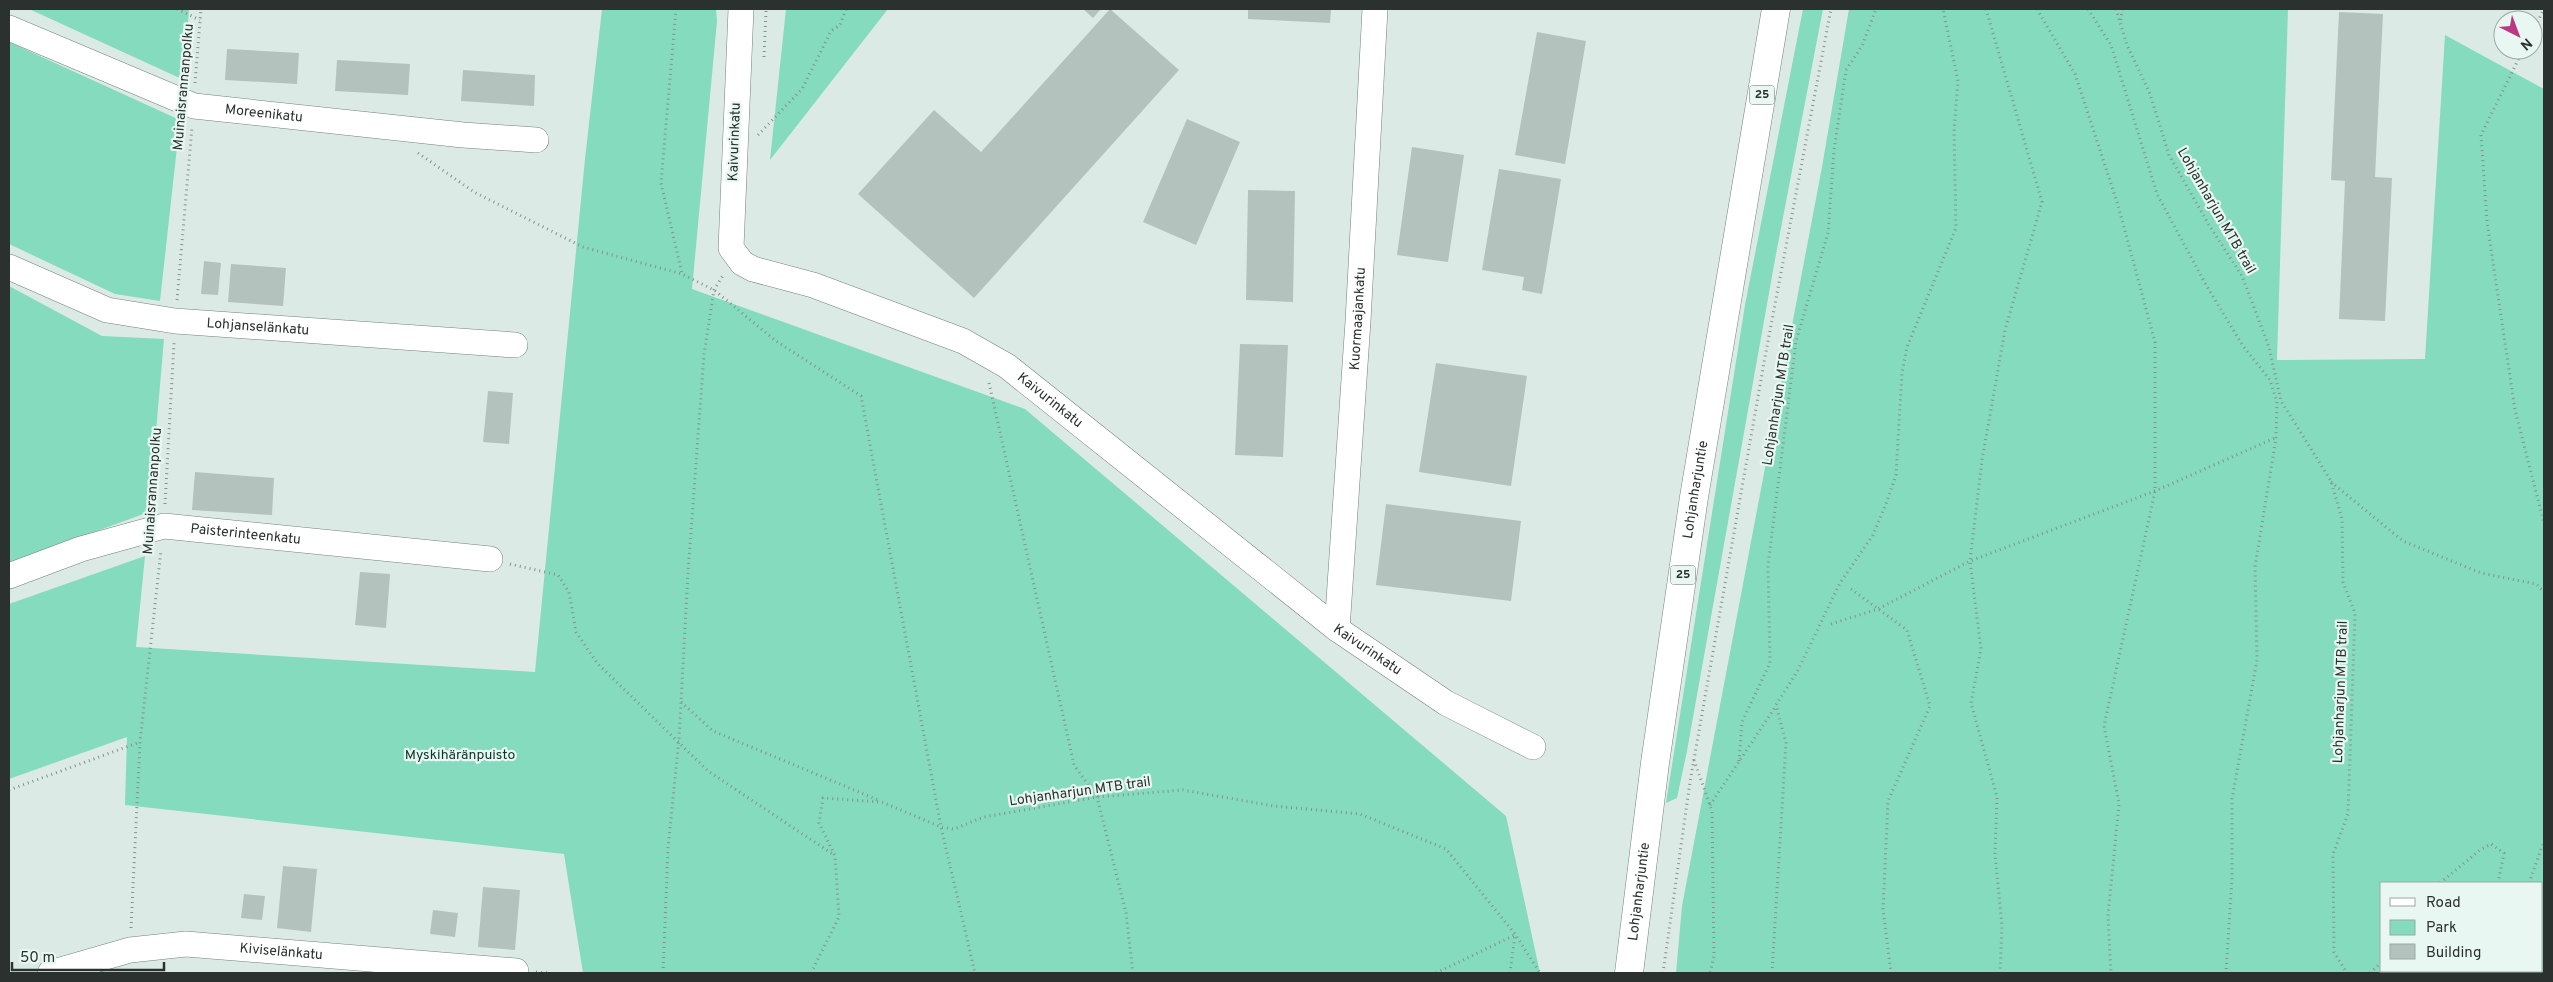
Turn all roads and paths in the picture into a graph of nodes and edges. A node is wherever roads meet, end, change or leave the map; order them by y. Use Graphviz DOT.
graph roads {
  1 [pos="177,9"];
  2 [pos="201,9"];
  3 [pos="676,9"];
  4 [pos="741,9"];
  5 [pos="846,9"];
  6 [pos="1375,9"];
  7 [pos="1773,9"];
  8 [pos="1831,9"];
  9 [pos="1876,9"];
  10 [pos="1943,9"];
  11 [pos="1986,9"];
  12 [pos="2036,9"];
  13 [pos="2088,9"];
  14 [pos="2116,9"];
  15 [pos="2122,9"];
  16 [pos="200,20"];
  17 [pos="2120,23"];
  18 [pos="9,28"];
  19 [pos="2518,60"];
  20 [pos="194,106"];
  21 [pos="756,136"];
  22 [pos="536,140"];
  23 [pos="410,148"];
  24 [pos="735,255"];
  25 [pos="9,267"];
  26 [pos="682,274"];
  27 [pos="714,290"];
  28 [pos="175,321"];
  29 [pos="515,344"];
  30 [pos="983,350"];
  31 [pos="2276,438"];
  32 [pos="2331,481"];
  33 [pos="2155,491"];
  34 [pos="2544,523"];
  35 [pos="164,526"];
  36 [pos="490,559"];
  37 [pos="1970,561"];
  38 [pos="9,576"];
  39 [pos="1850,589"];
  40 [pos="2544,592"];
  41 [pos="1878,608"];
  42 [pos="1831,624"];
  43 [pos="1337,629"];
  44 [pos="681,702"];
  45 [pos="1776,706"];
  46 [pos="140,742"];
  47 [pos="678,743"];
  48 [pos="1533,747"];
  49 [pos="1694,759"];
  50 [pos="1739,761"];
  51 [pos="9,790"];
  52 [pos="1097,798"];
  53 [pos="882,802"];
  54 [pos="1710,805"];
  55 [pos="941,827"];
  56 [pos="2544,841"];
  57 [pos="835,856"];
  58 [pos="2441,882"];
  59 [pos="2498,882"];
  60 [pos="2529,882"];
  61 [pos="1515,934"];
  62 [pos="130,950"];
  63 [pos="2380,964"];
  64 [pos="516,970"];
  65 [pos="50,973"];
  66 [pos="663,973"];
  67 [pos="811,973"];
  68 [pos="975,973"];
  69 [pos="1133,973"];
  70 [pos="1436,973"];
  71 [pos="1510,973"];
  72 [pos="1540,973"];
  73 [pos="1629,973"];
  74 [pos="1663,973"];
  75 [pos="1709,973"];
  76 [pos="1772,973"];
  77 [pos="1891,973"];
  78 [pos="2000,973"];
  79 [pos="2111,973"];
  80 [pos="2226,973"];
  81 [pos="2347,973"];
  82 [pos="2370,973"];
  1 -- 16 [label="path"];
  2 -- 16 [label="path, Muinaisrannanpolku"];
  3 -- 26 [label="path"];
  4 -- 24 [label="street, Kaivurinkatu"];
  5 -- 21 [label="path"];
  6 -- 43 [label="street, Kuormaajankatu"];
  7 -- 73 [label="highway, Lohjanharjuntie / 25"];
  8 -- 49 [label="path"];
  9 -- 50 [label="path, Lohjanharjun MTB trail"];
  10 -- 45 [label="path"];
  11 -- 37 [label="path"];
  12 -- 33 [label="path"];
  13 -- 31 [label="path"];
  14 -- 17 [label="path, Lohjanharjun MTB trail"];
  15 -- 17 [label="path"];
  16 -- 20 [label="path, Muinaisrannanpolku"];
  17 -- 32 [label="path, Lohjanharjun MTB trail"];
  18 -- 20 [label="street, Moreenikatu"];
  19 -- 34 [label="path"];
  20 -- 22 [label="street, Moreenikatu"];
  20 -- 28 [label="path, Muinaisrannanpolku"];
  23 -- 26 [label="path"];
  24 -- 27 [label="path"];
  24 -- 30 [label="street, Kaivurinkatu"];
  25 -- 28 [label="street, Lohjanselänkatu"];
  26 -- 27 [label="path"];
  27 -- 44 [label="path"];
  27 -- 55 [label="path"];
  28 -- 29 [label="street, Lohjanselänkatu"];
  28 -- 35 [label="path, Muinaisrannanpolku"];
  30 -- 43 [label="street, Kaivurinkatu"];
  30 -- 52 [label="path"];
  31 -- 33 [label="path"];
  31 -- 80 [label="path"];
  32 -- 40 [label="path"];
  32 -- 81 [label="path, Lohjanharjun MTB trail"];
  33 -- 37 [label="path"];
  33 -- 79 [label="path"];
  35 -- 36 [label="street, Paisterinteenkatu"];
  35 -- 38 [label="street, Paisterinteenkatu"];
  35 -- 46 [label="path, Muinaisrannanpolku"];
  36 -- 47 [label="path"];
  37 -- 41 [label="path"];
  37 -- 78 [label="path"];
  39 -- 41 [label="path"];
  41 -- 42 [label="path"];
  41 -- 77 [label="path"];
  43 -- 48 [label="street, Kaivurinkatu"];
  44 -- 47 [label="path"];
  44 -- 53 [label="path"];
  45 -- 50 [label="path"];
  45 -- 76 [label="path"];
  46 -- 51 [label="path"];
  46 -- 62 [label="path, Muinaisrannanpolku"];
  47 -- 57 [label="path"];
  47 -- 66 [label="path"];
  49 -- 54 [label="path"];
  49 -- 74 [label="path"];
  50 -- 54 [label="path"];
  52 -- 55 [label="path, Lohjanharjun MTB trail"];
  52 -- 61 [label="path, Lohjanharjun MTB trail"];
  52 -- 69 [label="path"];
  53 -- 55 [label="path, Lohjanharjun MTB trail"];
  53 -- 57 [label="path, Lohjanharjun MTB trail"];
  54 -- 75 [label="path"];
  55 -- 68 [label="path"];
  56 -- 60 [label="path"];
  57 -- 67 [label="path, Lohjanharjun MTB trail"];
  58 -- 59 [label="path"];
  61 -- 70 [label="path"];
  61 -- 71 [label="path"];
  61 -- 72 [label="path, Lohjanharjun MTB trail"];
  62 -- 64 [label="street, Kiviselänkatu"];
  62 -- 65 [label="street, Kiviselänkatu"];
  63 -- 82 [label="path"];
}
